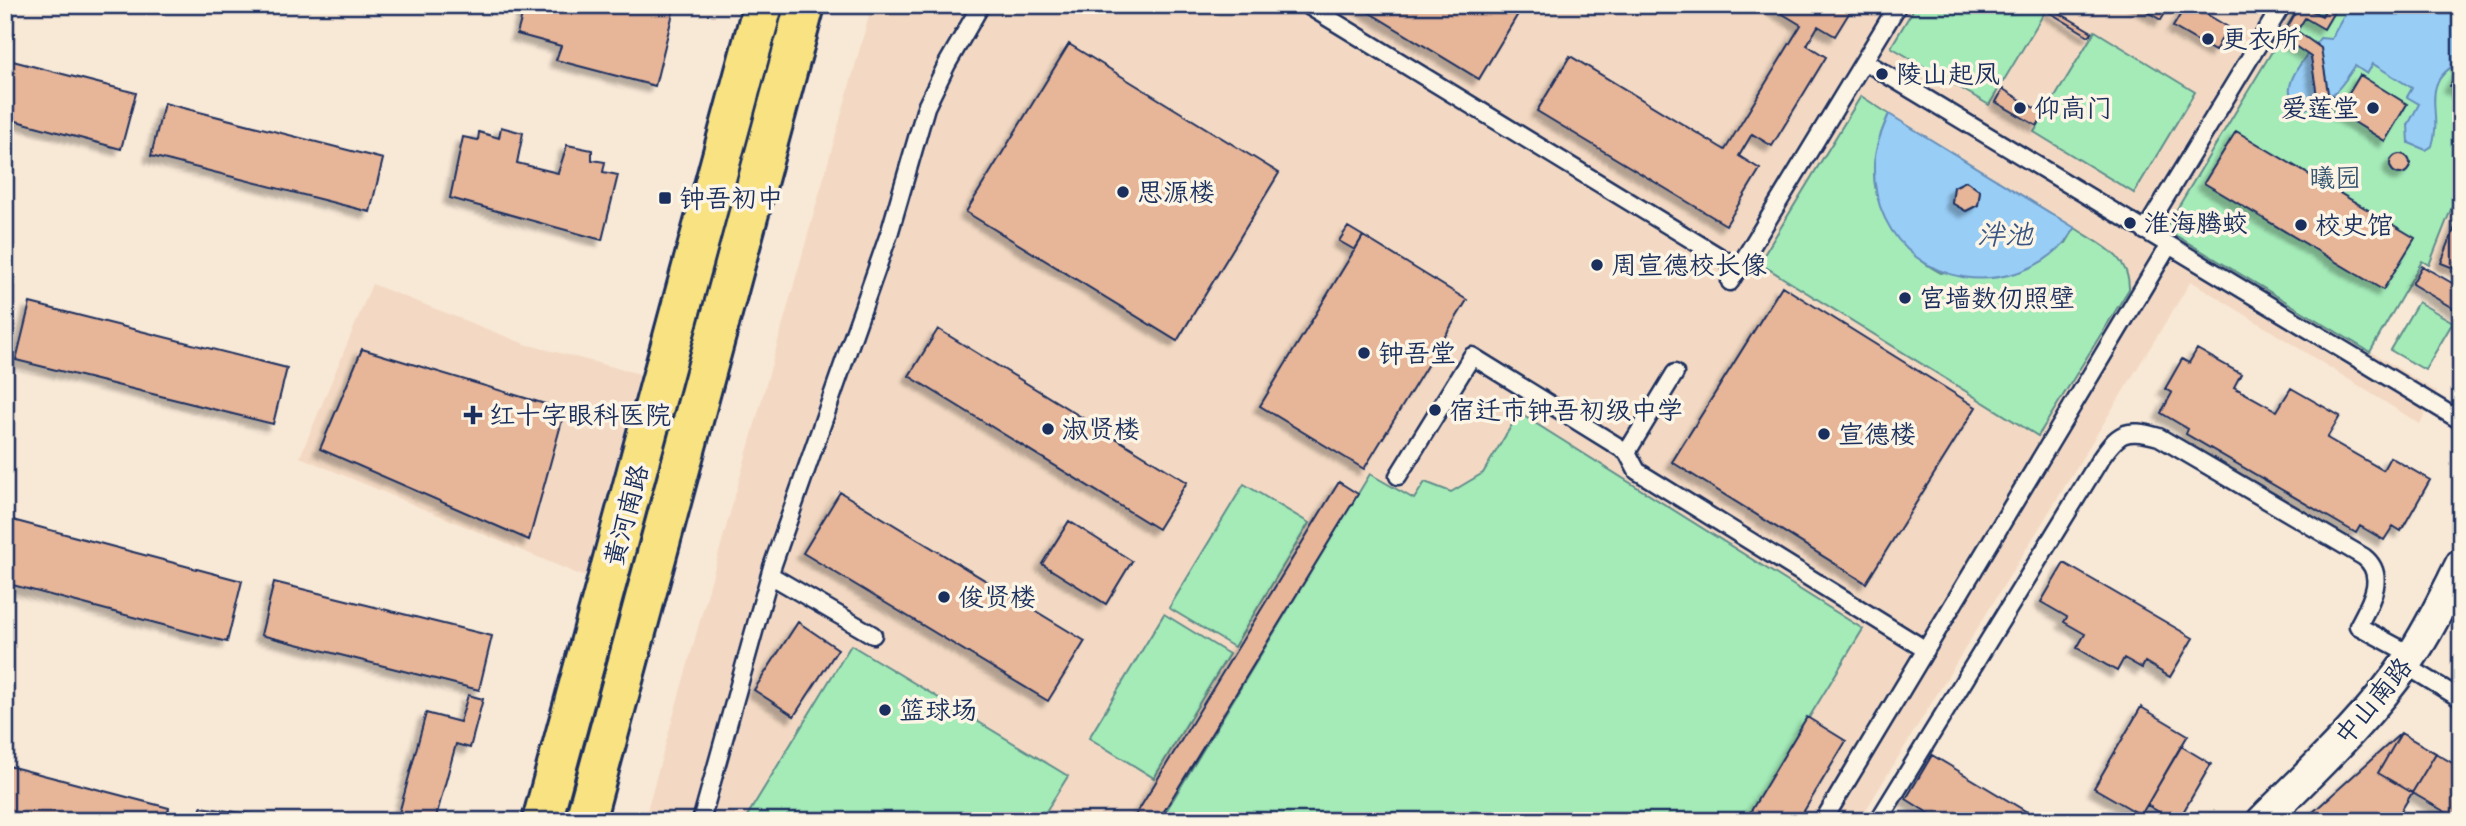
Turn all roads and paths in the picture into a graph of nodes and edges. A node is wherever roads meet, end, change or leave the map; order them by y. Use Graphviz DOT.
graph roads {
  1 [pos="763,5"];
  2 [pos="805,5"];
  3 [pos="981,5"];
  4 [pos="1307,5"];
  5 [pos="1898,5"];
  6 [pos="2282,5"];
  7 [pos="1864,61"];
  8 [pos="2145,231"];
  9 [pos="2169,246"];
  10 [pos="1675,373"];
  11 [pos="2461,421"];
  12 [pos="1627,452"];
  13 [pos="1398,476"];
  14 [pos="2461,564"];
  15 [pos="770,575"];
  16 [pos="873,635"];
  17 [pos="1926,650"];
  18 [pos="2409,660"];
  19 [pos="2461,699"];
  20 [pos="542,821"];
  21 [pos="585,821"];
  22 [pos="701,821"];
  23 [pos="1823,821"];
  24 [pos="1878,821"];
  25 [pos="2262,821"];
  1 -- 20 [label="main road, 黄河南路"];
  2 -- 21 [label="main road, 黄河南路"];
  3 -- 15 [label="lane"];
  4 -- 7 [label="lane"];
  5 -- 7 [label="lane"];
  6 -- 8 [label="lane"];
  7 -- 8 [label="lane"];
  8 -- 9 [label="lane"];
  9 -- 11 [label="lane"];
  9 -- 17 [label="lane"];
  10 -- 12 [label="lane"];
  12 -- 13 [label="lane"];
  12 -- 17 [label="lane"];
  14 -- 18 [label="street, 中山南路"];
  15 -- 16 [label="lane"];
  15 -- 22 [label="lane"];
  17 -- 23 [label="lane"];
  18 -- 19 [label="lane"];
  18 -- 24 [label="lane"];
  18 -- 25 [label="street, 中山南路"];
}
